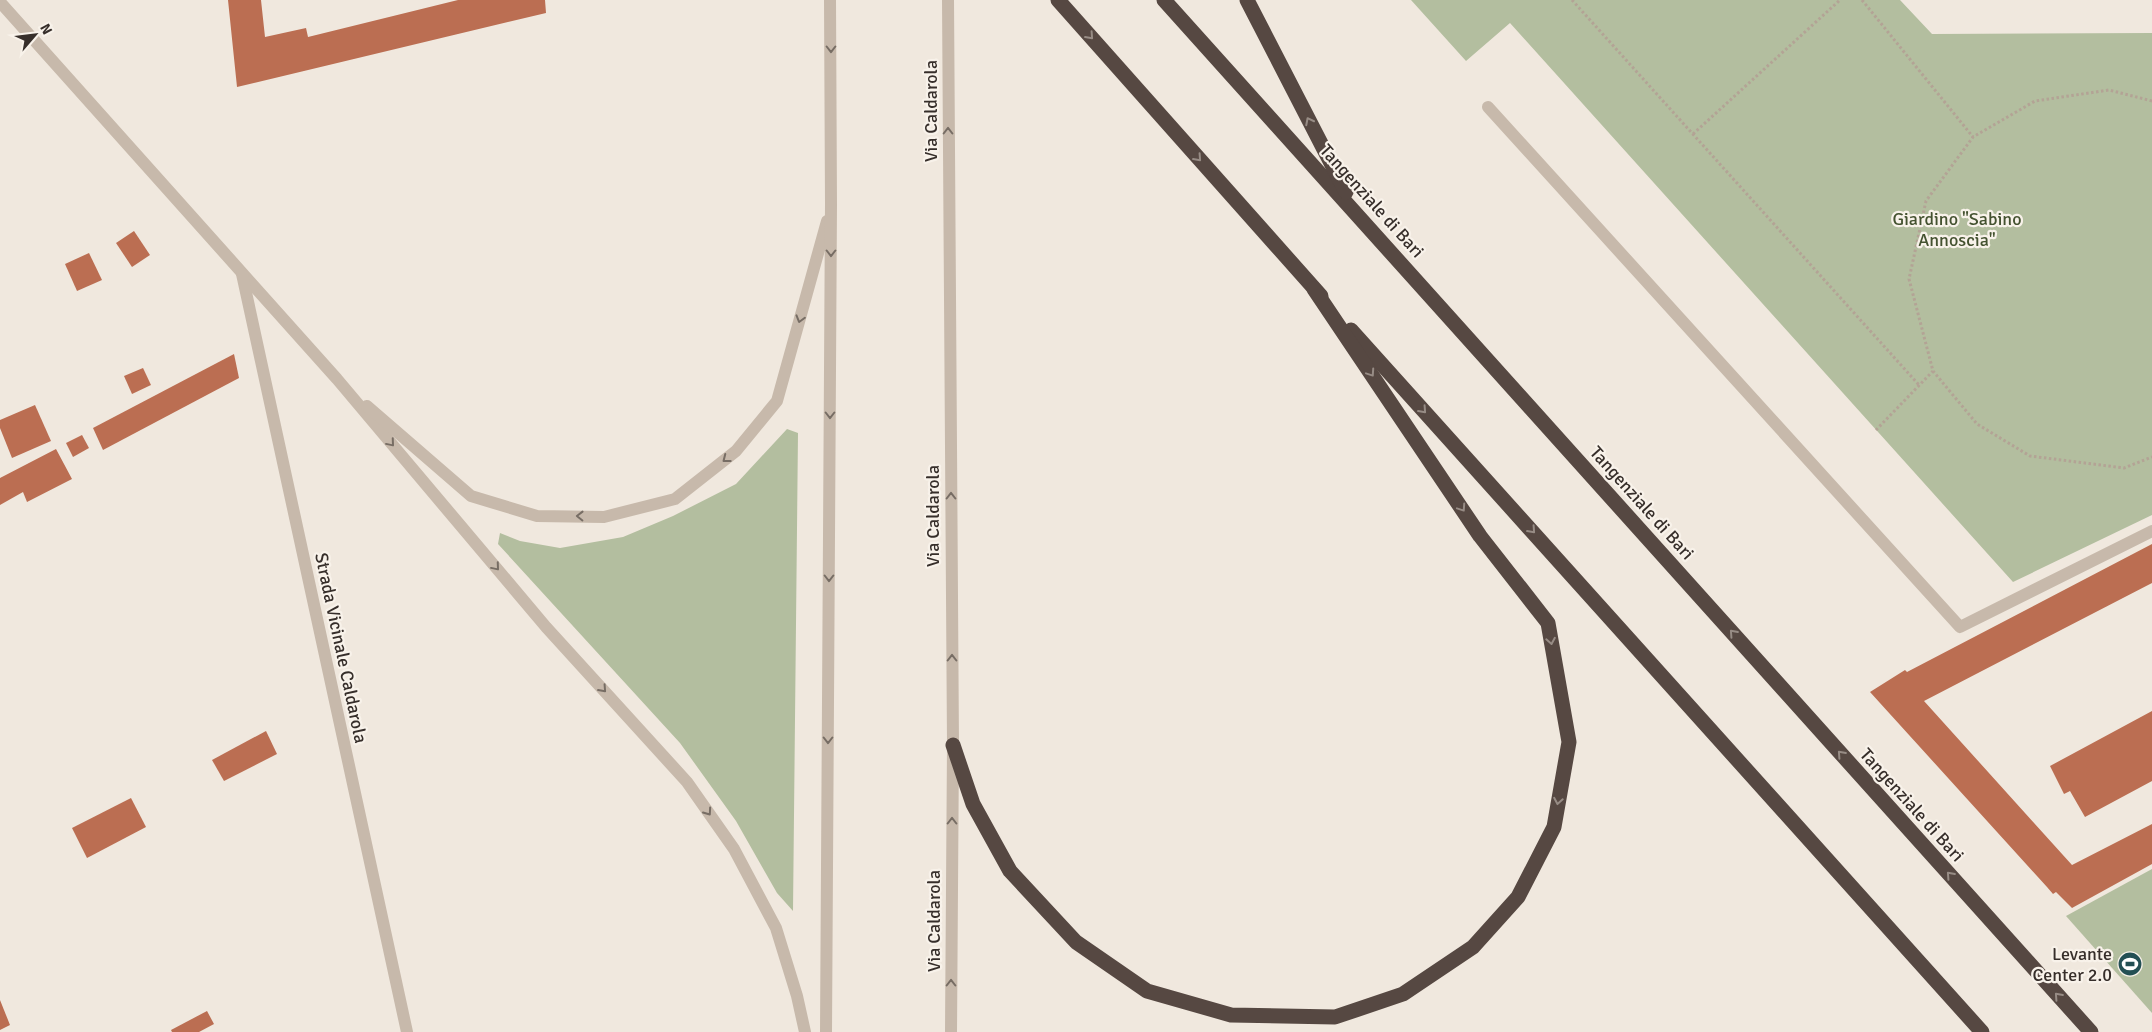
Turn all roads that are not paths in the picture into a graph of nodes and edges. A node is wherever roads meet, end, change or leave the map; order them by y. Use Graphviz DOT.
graph roads {
  1 [pos="830,0"];
  2 [pos="948,0"];
  3 [pos="1058,0"];
  4 [pos="1164,0"];
  5 [pos="1247,0"];
  6 [pos="0,2"];
  7 [pos="1488,107"];
  8 [pos="831,204"];
  9 [pos="1355,211"];
  10 [pos="241,271"];
  11 [pos="1314,289"];
  12 [pos="337,379"];
  13 [pos="2152,531"];
  14 [pos="952,745"];
  15 [pos="407,1032"];
  16 [pos="805,1032"];
  17 [pos="826,1032"];
  18 [pos="951,1032"];
  19 [pos="1982,1032"];
  20 [pos="2091,1032"];
  1 -- 8 [label="street, one-way"];
  14 -- 2 [label="street, Via Caldarola, one-way"];
  3 -- 11 [label="highway, one-way"];
  4 -- 9 [label="highway, Tangenziale di Bari"];
  9 -- 5 [label="highway, one-way"];
  6 -- 10 [label="street"];
  7 -- 13 [label="street"];
  8 -- 12 [label="street, one-way"];
  8 -- 17 [label="street, one-way"];
  20 -- 9 [label="highway, Tangenziale di Bari, one-way"];
  10 -- 12 [label="street"];
  10 -- 15 [label="street, Strada Vicinale Caldarola"];
  11 -- 14 [label="highway, one-way"];
  11 -- 19 [label="highway, one-way"];
  12 -- 16 [label="street, one-way"];
  18 -- 14 [label="street, Via Caldarola, one-way"];
}
